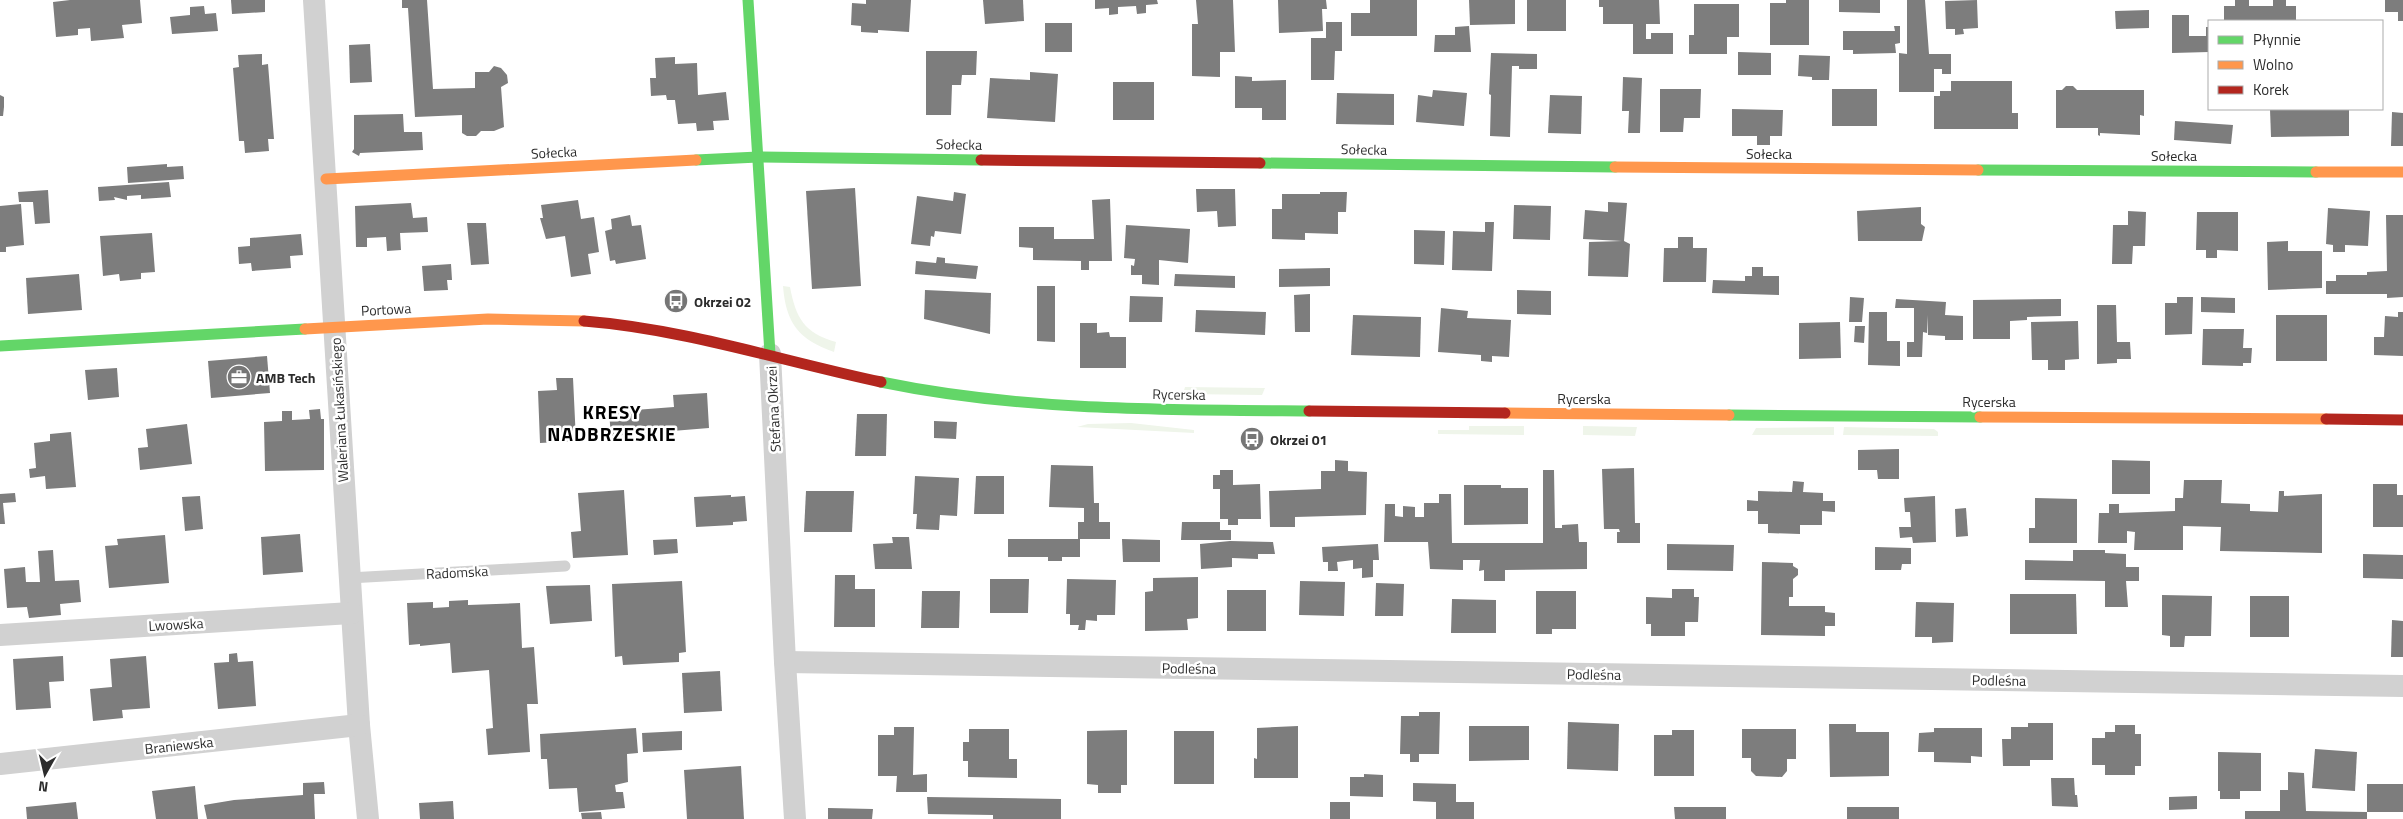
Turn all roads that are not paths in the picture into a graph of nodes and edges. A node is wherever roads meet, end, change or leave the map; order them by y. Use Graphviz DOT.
graph roads {
  1 [pos="314,0"];
  2 [pos="748,0"];
  3 [pos="758,157"];
  4 [pos="2403,172"];
  5 [pos="326,179"];
  6 [pos="334,327"];
  7 [pos="0,346"];
  8 [pos="770,354"];
  9 [pos="2403,420"];
  10 [pos="565,566"];
  11 [pos="349,578"];
  12 [pos="351,613"];
  13 [pos="0,635"];
  14 [pos="785,662"];
  15 [pos="2403,686"];
  16 [pos="359,725"];
  17 [pos="0,764"];
  18 [pos="368,819"];
  19 [pos="795,819"];
  1 -- 5 [label="street, Waleriana Łukasińskiego"];
  2 -- 3 [label="street, Stefana Okrzei"];
  3 -- 4 [label="street, Sołecka"];
  3 -- 5 [label="street, Sołecka"];
  3 -- 8 [label="street, Stefana Okrzei"];
  5 -- 6 [label="street, Waleriana Łukasińskiego"];
  6 -- 7 [label="street, Portowa"];
  6 -- 8 [label="street, Portowa"];
  6 -- 11 [label="street, Waleriana Łukasińskiego"];
  8 -- 9 [label="street, Rycerska"];
  8 -- 14 [label="street, Stefana Okrzei"];
  10 -- 11 [label="lane, Radomska"];
  11 -- 12 [label="street, Waleriana Łukasińskiego"];
  12 -- 13 [label="street, Lwowska"];
  12 -- 16 [label="street, Waleriana Łukasińskiego"];
  14 -- 15 [label="street, Podleśna"];
  14 -- 19 [label="street, Stefana Okrzei"];
  16 -- 17 [label="street, Braniewska"];
  16 -- 18 [label="street, Waleriana Łukasińskiego"];
}
